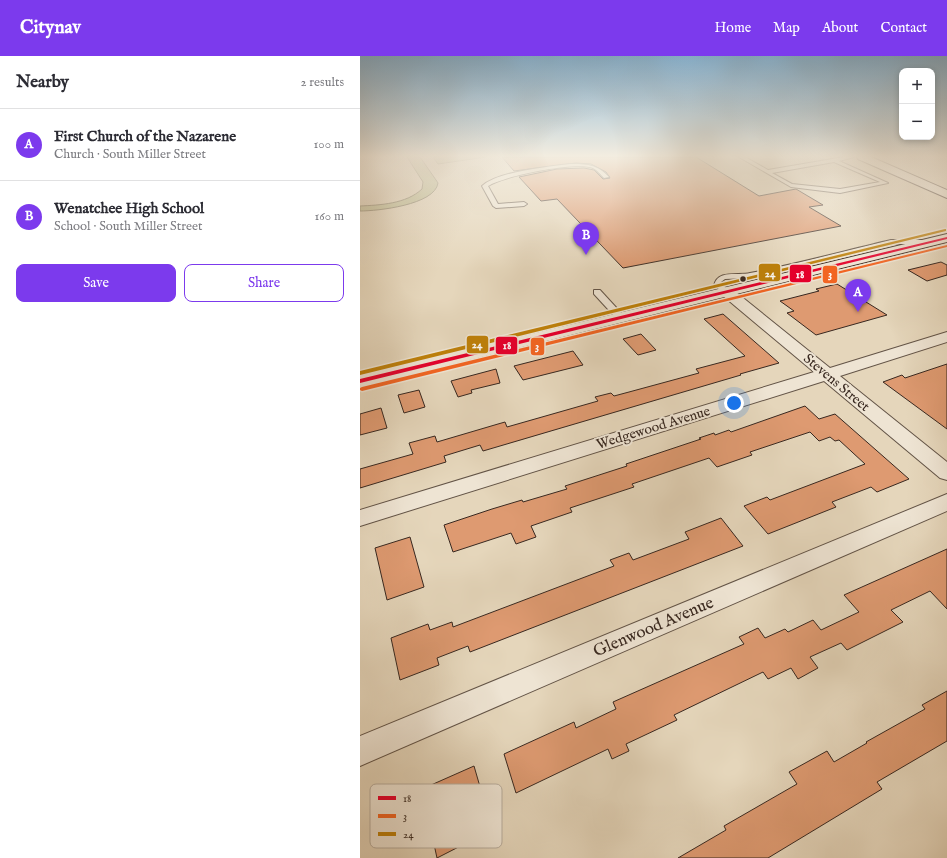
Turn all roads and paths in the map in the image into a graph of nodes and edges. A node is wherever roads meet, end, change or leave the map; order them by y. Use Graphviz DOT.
graph roads {
  1 [pos="490,194"];
  2 [pos="524,204"];
  3 [pos="947,238"];
  4 [pos="597,292"];
  5 [pos="727,292"];
  6 [pos="620,317"];
  7 [pos="947,337"];
  8 [pos="828,374"];
  9 [pos="364,379"];
  10 [pos="947,473"];
  11 [pos="947,502"];
  12 [pos="360,518"];
  13 [pos="360,751"];
  1 -- 2 [label="lane"];
  3 -- 5 [label="street"];
  4 -- 6 [label="lane"];
  5 -- 6 [label="street"];
  5 -- 8 [label="street, Stevens Street"];
  6 -- 9 [label="street"];
  7 -- 8 [label="street, Wedgewood Avenue"];
  8 -- 10 [label="street, Stevens Street"];
  8 -- 12 [label="street, Wedgewood Avenue"];
  11 -- 13 [label="street, Glenwood Avenue"];
}
